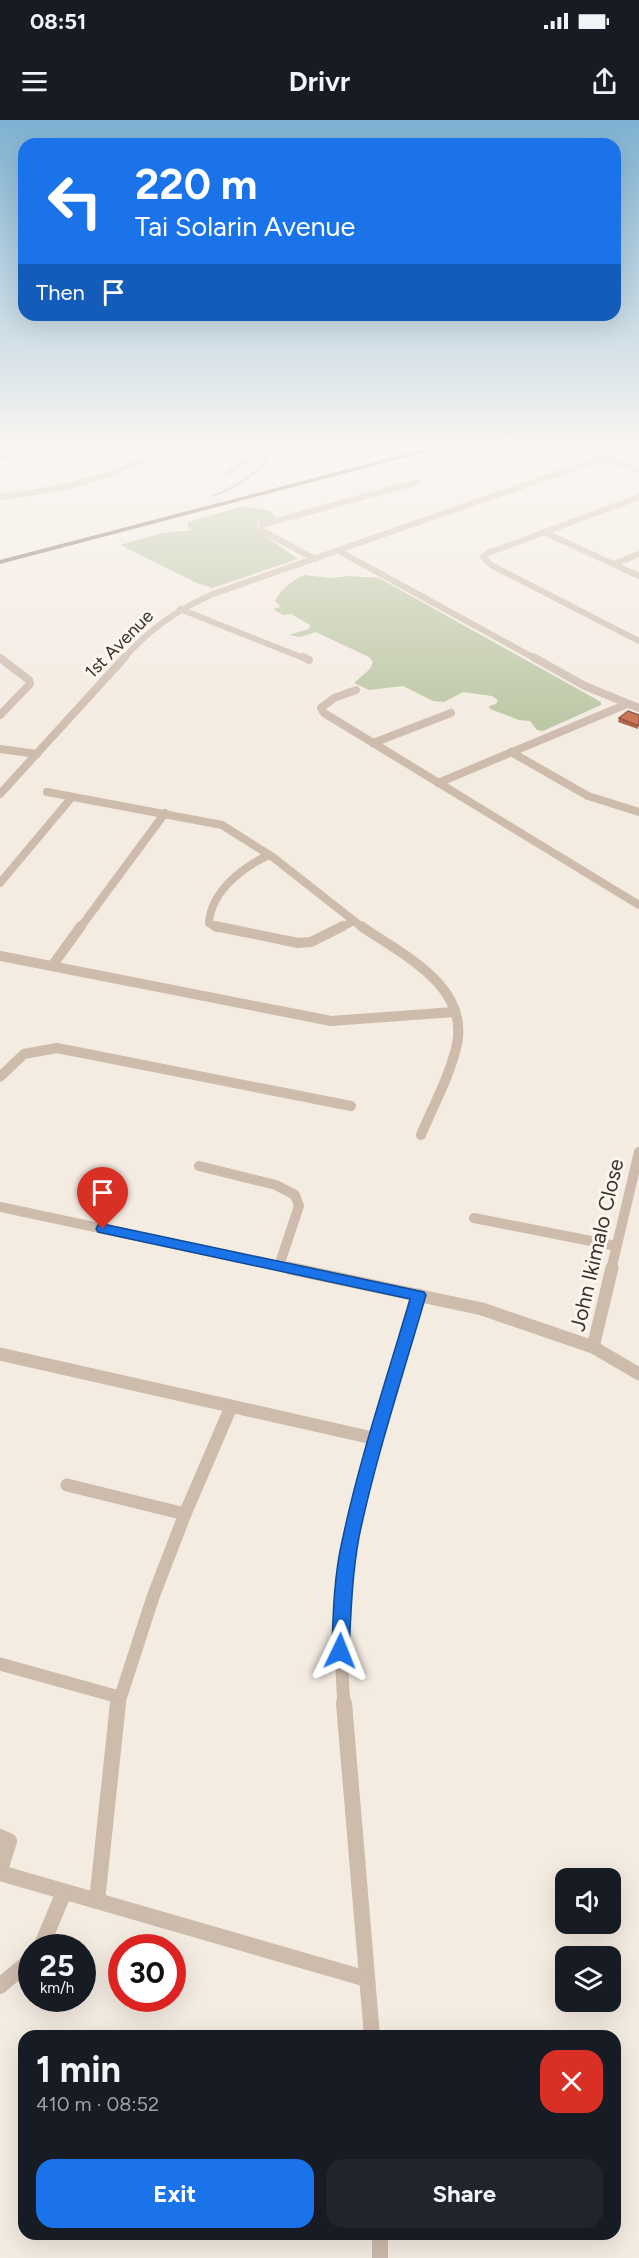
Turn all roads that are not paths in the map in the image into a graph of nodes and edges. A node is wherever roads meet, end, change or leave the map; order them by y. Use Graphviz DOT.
graph roads {
  1 [pos="59,547"];
  2 [pos="290,547"];
  3 [pos="351,547"];
  4 [pos="505,547"];
  5 [pos="576,547"];
  6 [pos="339,551"];
  7 [pos="639,554"];
  8 [pos="315,559"];
  9 [pos="0,562"];
  10 [pos="614,564"];
  11 [pos="639,576"];
  12 [pos="180,609"];
  13 [pos="639,641"];
  14 [pos="0,658"];
  15 [pos="309,660"];
  16 [pos="356,690"];
  17 [pos="627,704"];
  18 [pos="639,708"];
  19 [pos="451,713"];
  20 [pos="0,715"];
  21 [pos="373,743"];
  22 [pos="0,749"];
  23 [pos="511,753"];
  24 [pos="37,754"];
  25 [pos="438,783"];
  26 [pos="47,792"];
  27 [pos="0,794"];
  28 [pos="72,797"];
  29 [pos="639,812"];
  30 [pos="165,813"];
  31 [pos="269,855"];
  32 [pos="0,883"];
  33 [pos="639,905"];
  34 [pos="354,921"];
  35 [pos="0,956"];
  36 [pos="52,966"];
  37 [pos="454,1012"];
  38 [pos="0,1077"];
  39 [pos="351,1106"];
  40 [pos="421,1135"];
  41 [pos="639,1152"];
  42 [pos="199,1166"];
  43 [pos="0,1207"];
  44 [pos="474,1218"];
  45 [pos="616,1246"];
  46 [pos="279,1266"];
  47 [pos="419,1295"];
  48 [pos="593,1347"];
  49 [pos="0,1354"];
  50 [pos="639,1374"];
  51 [pos="231,1407"];
  52 [pos="377,1438"];
  53 [pos="67,1485"];
  54 [pos="185,1514"];
  55 [pos="0,1664"];
  56 [pos="119,1697"];
  57 [pos="0,1837"];
  58 [pos="0,1872"];
  59 [pos="64,1892"];
  60 [pos="97,1901"];
  61 [pos="46,1934"];
  62 [pos="18,1971"];
  63 [pos="367,1979"];
  64 [pos="0,1986"];
  65 [pos="371,2030"];
  66 [pos="381,2240"];
  67 [pos="380,2258"];
  1 -- 9 [label="main road"];
  2 -- 8 [label="street"];
  3 -- 6 [label="street, 1st Avenue"];
  4 -- 13 [label="street"];
  5 -- 10 [label="street"];
  6 -- 8 [label="street, 1st Avenue"];
  6 -- 17 [label="street"];
  7 -- 10 [label="street"];
  8 -- 12 [label="street, 1st Avenue"];
  10 -- 11 [label="street"];
  12 -- 15 [label="street"];
  12 -- 24 [label="street, 1st Avenue"];
  14 -- 20 [label="street"];
  16 -- 21 [label="street"];
  17 -- 18 [label="street"];
  17 -- 23 [label="street"];
  19 -- 21 [label="street"];
  21 -- 25 [label="street"];
  22 -- 24 [label="street"];
  23 -- 25 [label="street"];
  23 -- 29 [label="street"];
  24 -- 27 [label="street, 1st Avenue"];
  25 -- 33 [label="street"];
  26 -- 28 [label="street"];
  28 -- 30 [label="street"];
  28 -- 32 [label="street"];
  30 -- 31 [label="street"];
  30 -- 36 [label="street"];
  31 -- 34 [label="street"];
  31 -- 34 [label="street"];
  34 -- 37 [label="street"];
  35 -- 36 [label="street"];
  36 -- 37 [label="street"];
  37 -- 40 [label="street"];
  38 -- 39 [label="street"];
  41 -- 45 [label="street, John Ikimalo Close"];
  42 -- 46 [label="street"];
  43 -- 46 [label="street"];
  44 -- 45 [label="street"];
  45 -- 48 [label="street, John Ikimalo Close"];
  46 -- 47 [label="street"];
  47 -- 48 [label="street"];
  47 -- 52 [label="street"];
  48 -- 50 [label="street"];
  49 -- 51 [label="street"];
  51 -- 52 [label="street"];
  51 -- 54 [label="street"];
  52 -- 63 [label="street"];
  53 -- 54 [label="street"];
  54 -- 56 [label="street"];
  55 -- 56 [label="street"];
  56 -- 60 [label="street"];
  57 -- 58 [label="street"];
  58 -- 59 [label="street"];
  59 -- 60 [label="street"];
  59 -- 61 [label="street"];
  60 -- 63 [label="street"];
  62 -- 64 [label="street"];
  63 -- 65 [label="street"];
  66 -- 67 [label="street"];
}
